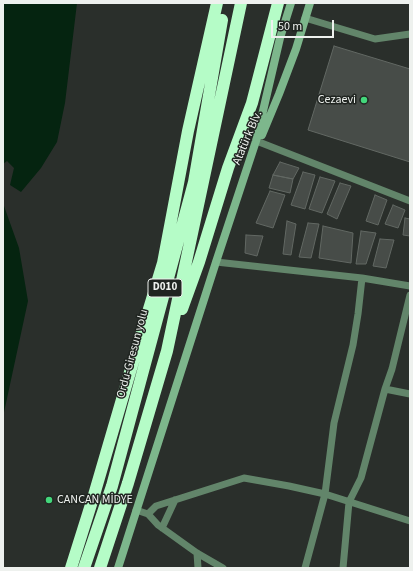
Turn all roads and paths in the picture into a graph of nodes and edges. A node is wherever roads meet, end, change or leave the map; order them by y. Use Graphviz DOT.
graph roads {
  1 [pos="217,3"];
  2 [pos="225,3"];
  3 [pos="278,3"];
  4 [pos="291,3"];
  5 [pos="310,3"];
  6 [pos="241,4"];
  7 [pos="305,18"];
  8 [pos="410,34"];
  9 [pos="259,142"];
  10 [pos="244,178"];
  11 [pos="410,201"];
  12 [pos="216,262"];
  13 [pos="163,263"];
  14 [pos="362,278"];
  15 [pos="410,286"];
  16 [pos="410,295"];
  17 [pos="167,351"];
  18 [pos="148,356"];
  19 [pos="384,389"];
  20 [pos="410,394"];
  21 [pos="324,494"];
  22 [pos="175,500"];
  23 [pos="349,502"];
  24 [pos="136,510"];
  25 [pos="148,514"];
  26 [pos="410,520"];
  27 [pos="162,528"];
  28 [pos="197,553"];
  29 [pos="70,568"];
  30 [pos="84,568"];
  31 [pos="100,568"];
  32 [pos="118,568"];
  33 [pos="198,568"];
  34 [pos="223,568"];
  35 [pos="305,568"];
  36 [pos="343,568"];
  1 -- 13 [label="highway"];
  2 -- 18 [label="highway, Ordu-Giresun yolu / D010"];
  3 -- 17 [label="highway"];
  4 -- 10 [label="street, Atatürk Blv."];
  5 -- 7 [label="street, Atatürk Blv."];
  6 -- 17 [label="highway, D010"];
  7 -- 8 [label="street"];
  7 -- 9 [label="street, Atatürk Blv."];
  9 -- 10 [label="street, Atatürk Blv."];
  9 -- 11 [label="street"];
  10 -- 12 [label="street"];
  12 -- 14 [label="street"];
  12 -- 24 [label="street"];
  13 -- 18 [label="highway"];
  13 -- 29 [label="highway"];
  14 -- 15 [label="street"];
  14 -- 21 [label="street"];
  16 -- 19 [label="street"];
  17 -- 31 [label="highway, D010"];
  18 -- 30 [label="highway, Ordu-Giresun yolu / D010"];
  19 -- 20 [label="street"];
  19 -- 23 [label="street"];
  21 -- 22 [label="street"];
  21 -- 23 [label="street"];
  21 -- 35 [label="street"];
  22 -- 25 [label="street"];
  22 -- 27 [label="street"];
  23 -- 26 [label="street"];
  23 -- 36 [label="street"];
  24 -- 25 [label="street"];
  24 -- 32 [label="street"];
  25 -- 27 [label="street"];
  27 -- 28 [label="street"];
  28 -- 33 [label="street"];
  28 -- 34 [label="street"];
}
